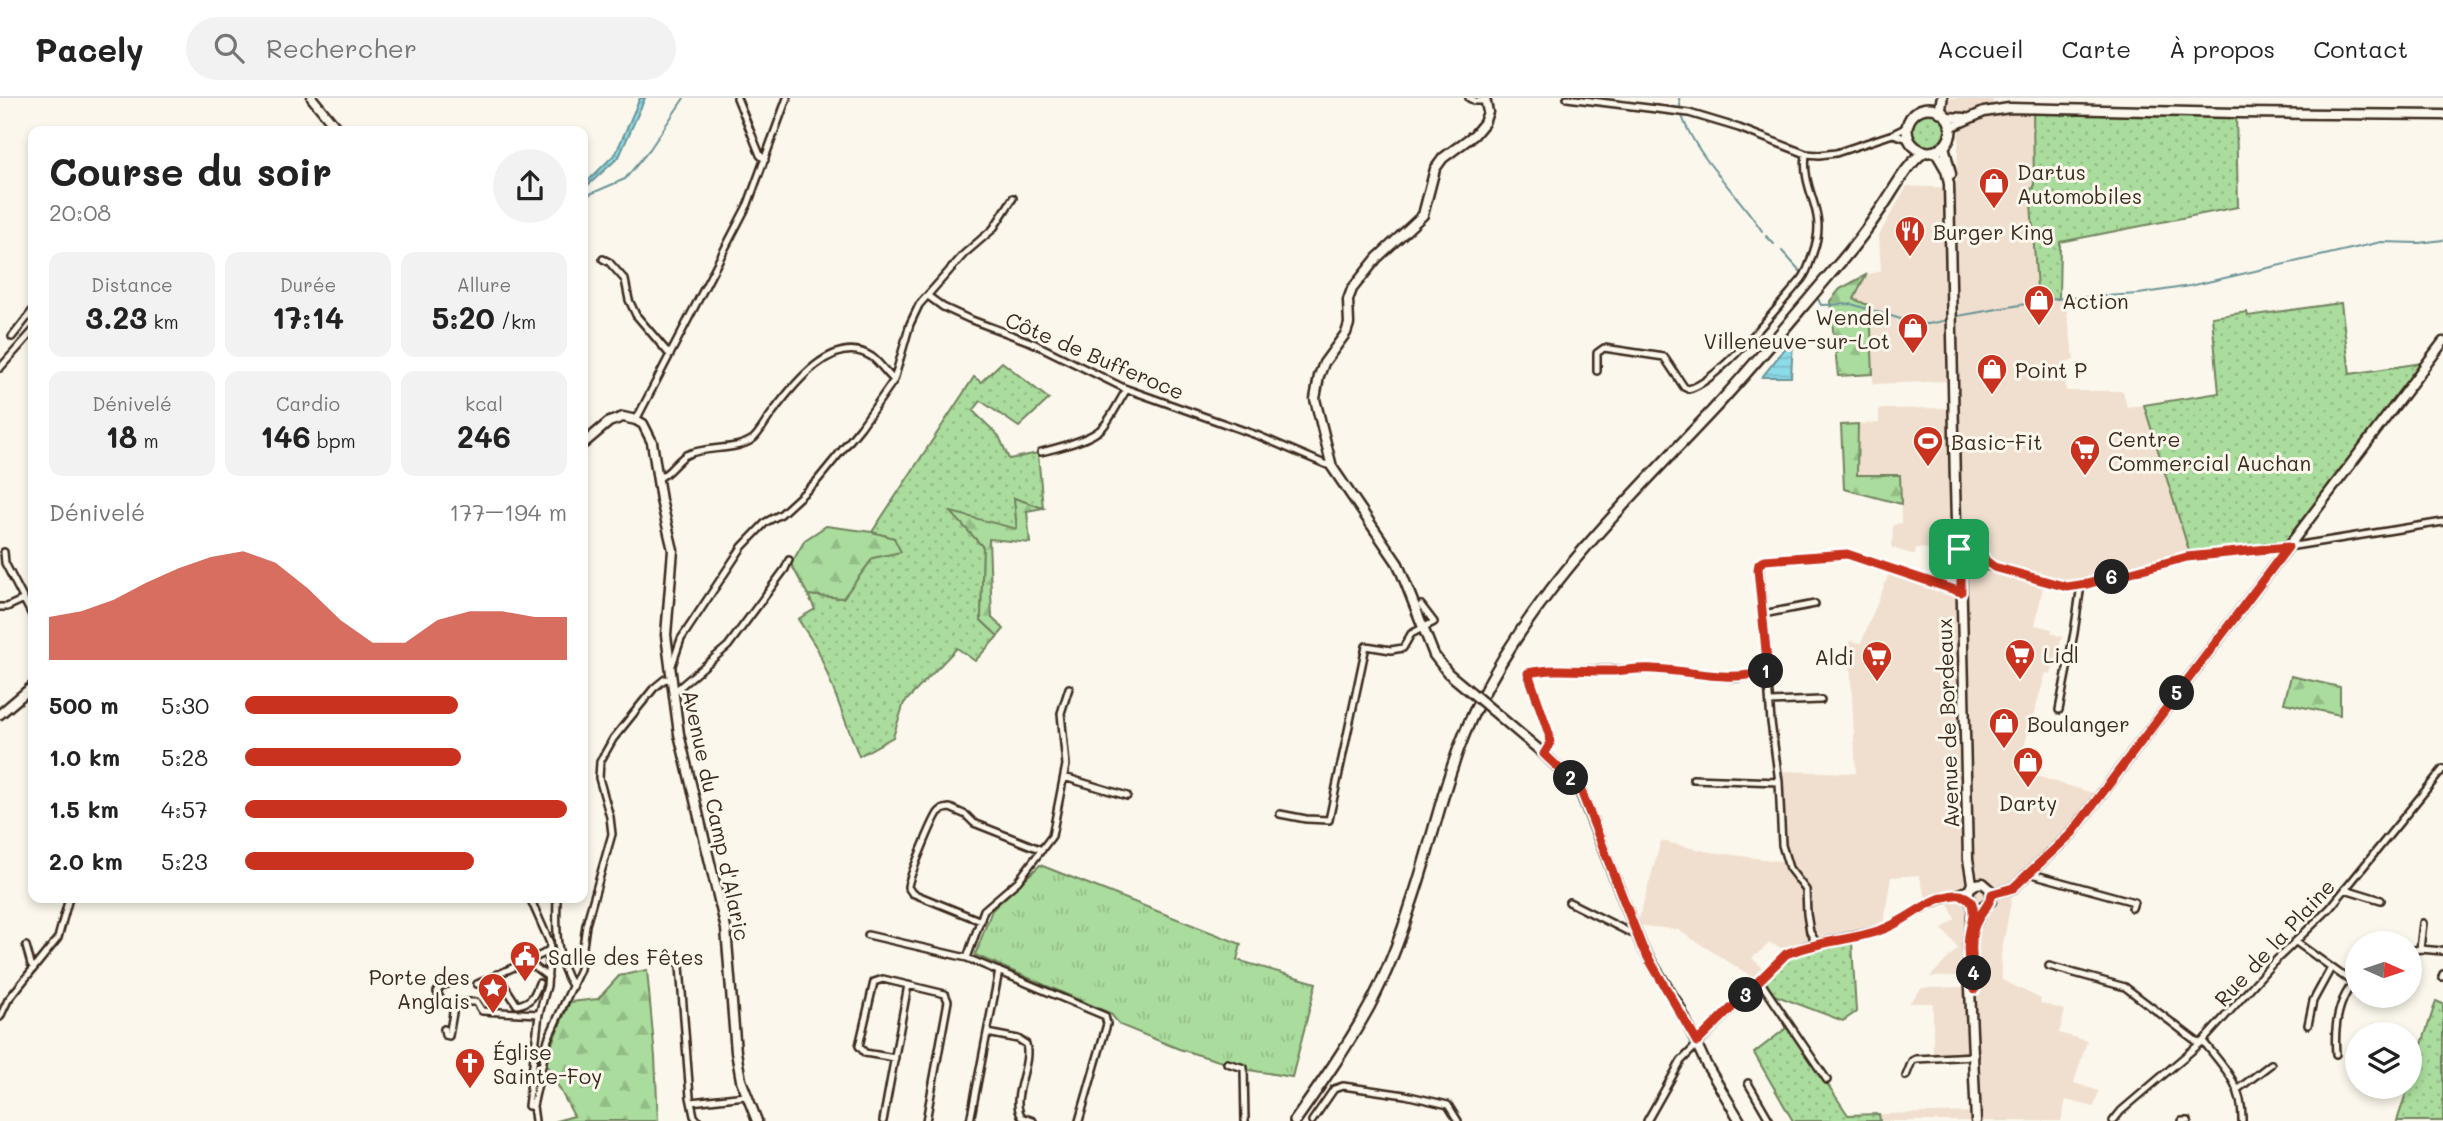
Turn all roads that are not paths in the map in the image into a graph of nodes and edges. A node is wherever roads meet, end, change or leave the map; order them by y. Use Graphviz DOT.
graph roads {
  1 [pos="312,98"];
  2 [pos="737,98"];
  3 [pos="787,98"];
  4 [pos="1469,98"];
  5 [pos="1567,98"];
  6 [pos="1940,98"];
  7 [pos="1486,99"];
  8 [pos="2443,115"];
  9 [pos="1942,116"];
  10 [pos="1908,124"];
  11 [pos="335,126"];
  12 [pos="1893,134"];
  13 [pos="1910,142"];
  14 [pos="1944,146"];
  15 [pos="1924,152"];
  16 [pos="1935,152"];
  17 [pos="1806,153"];
  18 [pos="765,160"];
  19 [pos="1898,183"];
  20 [pos="1013,198"];
  21 [pos="603,259"];
  22 [pos="928,296"];
  23 [pos="28,316"];
  24 [pos="12,337"];
  25 [pos="28,337"];
  26 [pos="2443,342"];
  27 [pos="670,355"];
  28 [pos="0,368"];
  29 [pos="1597,371"];
  30 [pos="894,380"];
  31 [pos="1127,389"];
  32 [pos="636,419"];
  33 [pos="588,440"];
  34 [pos="1041,452"];
  35 [pos="1332,467"];
  36 [pos="657,478"];
  37 [pos="2443,522"];
  38 [pos="1971,543"];
  39 [pos="2288,547"];
  40 [pos="1959,549"];
  41 [pos="4,552"];
  42 [pos="1980,554"];
  43 [pos="789,560"];
  44 [pos="1961,564"];
  45 [pos="1973,565"];
  46 [pos="1994,567"];
  47 [pos="2081,585"];
  48 [pos="1961,592"];
  49 [pos="24,599"];
  50 [pos="1815,604"];
  51 [pos="1421,605"];
  52 [pos="0,607"];
  53 [pos="28,607"];
  54 [pos="1763,614"];
  55 [pos="1422,628"];
  56 [pos="1768,671"];
  57 [pos="671,675"];
  58 [pos="1069,688"];
  59 [pos="28,690"];
  60 [pos="674,692"];
  61 [pos="1821,700"];
  62 [pos="1770,702"];
  63 [pos="2059,710"];
  64 [pos="0,714"];
  65 [pos="1544,754"];
  66 [pos="2443,769"];
  67 [pos="1064,777"];
  68 [pos="1693,779"];
  69 [pos="1779,782"];
  70 [pos="1127,796"];
  71 [pos="1280,814"];
  72 [pos="1042,850"];
  73 [pos="1969,854"];
  74 [pos="2036,876"];
  75 [pos="1985,884"];
  76 [pos="1970,888"];
  77 [pos="2346,889"];
  78 [pos="1958,894"];
  79 [pos="1992,894"];
  80 [pos="2381,900"];
  81 [pos="1971,901"];
  82 [pos="1569,902"];
  83 [pos="68,903"];
  84 [pos="532,903"];
  85 [pos="557,903"];
  86 [pos="1985,906"];
  87 [pos="2132,908"];
  88 [pos="981,921"];
  89 [pos="2423,923"];
  90 [pos="2422,932"];
  91 [pos="1637,934"];
  92 [pos="868,935"];
  93 [pos="2296,942"];
  94 [pos="1817,944"];
  95 [pos="26,946"];
  96 [pos="550,949"];
  97 [pos="2422,949"];
  98 [pos="2443,951"];
  99 [pos="967,958"];
  100 [pos="1969,962"];
  101 [pos="522,963"];
  102 [pos="680,966"];
  103 [pos="2049,966"];
  104 [pos="34,968"];
  105 [pos="2331,968"];
  106 [pos="999,971"];
  107 [pos="497,974"];
  108 [pos="2345,976"];
  109 [pos="548,977"];
  110 [pos="1760,981"];
  111 [pos="539,983"];
  112 [pos="448,984"];
  113 [pos="477,984"];
  114 [pos="908,985"];
  115 [pos="573,987"];
  116 [pos="1975,989"];
  117 [pos="2345,999"];
  118 [pos="452,1007"];
  119 [pos="539,1014"];
  120 [pos="0,1017"];
  121 [pos="2308,1025"];
  122 [pos="443,1029"];
  123 [pos="987,1033"];
  124 [pos="1697,1042"];
  125 [pos="1974,1043"];
  126 [pos="2201,1043"];
  127 [pos="2336,1054"];
  128 [pos="1975,1056"];
  129 [pos="895,1058"];
  130 [pos="1227,1063"];
  131 [pos="2271,1065"];
  132 [pos="1906,1076"];
  133 [pos="1827,1080"];
  134 [pos="1748,1083"];
  135 [pos="2238,1089"];
  136 [pos="746,1096"];
  137 [pos="691,1102"];
  138 [pos="528,1105"];
  139 [pos="535,1121"];
  140 [pos="698,1121"];
  141 [pos="757,1121"];
  142 [pos="883,1121"];
  143 [pos="926,1121"];
  144 [pos="970,1121"];
  145 [pos="1033,1121"];
  146 [pos="1079,1121"];
  147 [pos="1245,1121"];
  148 [pos="1295,1121"];
  149 [pos="1312,1121"];
  150 [pos="1458,1121"];
  151 [pos="1647,1121"];
  152 [pos="1740,1121"];
  153 [pos="1770,1121"];
  154 [pos="1976,1121"];
  155 [pos="2113,1121"];
  156 [pos="2182,1121"];
  157 [pos="2188,1121"];
  158 [pos="2242,1121"];
  1 -- 11 [label="main road"];
  2 -- 18 [label="street"];
  3 -- 18 [label="street"];
  4 -- 7 [label="street"];
  5 -- 17 [label="street"];
  6 -- 9 [label="main road"];
  7 -- 35 [label="main road"];
  8 -- 9 [label="main road"];
  9 -- 10 [label="main road"];
  9 -- 14 [label="main road"];
  10 -- 12 [label="street"];
  10 -- 13 [label="main road"];
  12 -- 13 [label="street"];
  12 -- 17 [label="street"];
  13 -- 15 [label="main road"];
  13 -- 19 [label="main road"];
  14 -- 16 [label="main road"];
  14 -- 38 [label="main road"];
  15 -- 16 [label="main road"];
  15 -- 19 [label="main road"];
  16 -- 40 [label="main road"];
  17 -- 29 [label="street"];
  18 -- 27 [label="street"];
  19 -- 148 [label="main road"];
  20 -- 22 [label="street"];
  21 -- 27 [label="street"];
  22 -- 30 [label="street"];
  22 -- 31 [label="street, Côte de Bufferoce"];
  23 -- 24 [label="street"];
  25 -- 28 [label="street"];
  26 -- 39 [label="main road"];
  27 -- 32 [label="street"];
  30 -- 36 [label="street"];
  30 -- 57 [label="street"];
  31 -- 34 [label="street"];
  31 -- 35 [label="street, Côte de Bufferoce"];
  32 -- 33 [label="main road"];
  32 -- 36 [label="main road, Avenue du Camp d'Alaric"];
  35 -- 55 [label="main road"];
  36 -- 57 [label="main road, Avenue du Camp d'Alaric"];
  37 -- 39 [label="street"];
  38 -- 40 [label="main road"];
  38 -- 42 [label="main road"];
  39 -- 47 [label="street"];
  39 -- 79 [label="main road"];
  40 -- 44 [label="main road"];
  41 -- 49 [label="street"];
  42 -- 45 [label="main road"];
  42 -- 46 [label="street"];
  43 -- 60 [label="street"];
  44 -- 45 [label="main road"];
  44 -- 48 [label="main road, Avenue de Bordeaux"];
  45 -- 46 [label="street"];
  45 -- 48 [label="main road, Avenue de Bordeaux"];
  46 -- 47 [label="street"];
  47 -- 63 [label="street"];
  48 -- 54 [label="street"];
  48 -- 73 [label="main road, Avenue de Bordeaux"];
  49 -- 52 [label="street"];
  49 -- 53 [label="street"];
  50 -- 54 [label="street"];
  51 -- 55 [label="street"];
  54 -- 56 [label="street"];
  55 -- 65 [label="main road, bridge"];
  55 -- 71 [label="street"];
  56 -- 62 [label="street"];
  56 -- 65 [label="street"];
  57 -- 60 [label="main road, Avenue du Camp d'Alaric"];
  57 -- 115 [label="street"];
  58 -- 67 [label="street"];
  59 -- 64 [label="main road"];
  60 -- 136 [label="main road, Avenue du Camp d'Alaric"];
  61 -- 62 [label="street"];
  62 -- 69 [label="street"];
  65 -- 91 [label="main road"];
  66 -- 77 [label="street, Rue de la Plaine"];
  67 -- 70 [label="street"];
  67 -- 72 [label="street"];
  68 -- 69 [label="street"];
  69 -- 94 [label="street"];
  72 -- 88 [label="street"];
  72 -- 88 [label="street"];
  73 -- 75 [label="main road, Avenue de Bordeaux"];
  73 -- 76 [label="main road, Avenue de Bordeaux"];
  74 -- 87 [label="street"];
  75 -- 76 [label="main road"];
  75 -- 79 [label="main road"];
  76 -- 78 [label="street"];
  76 -- 81 [label="main road"];
  77 -- 80 [label="street"];
  77 -- 93 [label="street, Rue de la Plaine"];
  78 -- 81 [label="street"];
  78 -- 94 [label="street"];
  79 -- 86 [label="main road"];
  81 -- 86 [label="main road"];
  81 -- 100 [label="main road"];
  82 -- 91 [label="street"];
  83 -- 104 [label="street"];
  84 -- 96 [label="street"];
  85 -- 115 [label="street"];
  86 -- 116 [label="main road"];
  88 -- 99 [label="street"];
  89 -- 90 [label="street"];
  91 -- 124 [label="main road"];
  92 -- 99 [label="street"];
  93 -- 105 [label="street"];
  93 -- 126 [label="street, Rue de la Plaine"];
  94 -- 110 [label="street"];
  95 -- 104 [label="street"];
  96 -- 101 [label="street"];
  96 -- 109 [label="street"];
  97 -- 98 [label="street"];
  99 -- 106 [label="street"];
  100 -- 116 [label="main road"];
  100 -- 125 [label="main road"];
  101 -- 107 [label="street"];
  101 -- 109 [label="street"];
  102 -- 137 [label="street"];
  103 -- 126 [label="street"];
  104 -- 120 [label="street"];
  105 -- 108 [label="street"];
  105 -- 121 [label="street"];
  106 -- 123 [label="street"];
  106 -- 146 [label="street"];
  107 -- 111 [label="street"];
  107 -- 113 [label="street"];
  109 -- 119 [label="street"];
  110 -- 124 [label="street"];
  110 -- 133 [label="street"];
  112 -- 118 [label="street"];
  114 -- 129 [label="street"];
  114 -- 129 [label="street"];
  114 -- 143 [label="street"];
  115 -- 138 [label="street"];
  116 -- 125 [label="main road"];
  117 -- 127 [label="street"];
  118 -- 119 [label="street"];
  118 -- 122 [label="street"];
  119 -- 138 [label="street"];
  123 -- 144 [label="street"];
  123 -- 145 [label="street"];
  124 -- 151 [label="street"];
  124 -- 152 [label="main road"];
  125 -- 128 [label="main road"];
  126 -- 135 [label="street"];
  126 -- 155 [label="street, Rue de la Plaine"];
  128 -- 132 [label="street"];
  128 -- 154 [label="main road"];
  129 -- 142 [label="street"];
  130 -- 147 [label="street"];
  131 -- 135 [label="street"];
  134 -- 153 [label="street"];
  135 -- 158 [label="street"];
  136 -- 137 [label="street"];
  136 -- 141 [label="main road, Avenue du Camp d'Alaric"];
  137 -- 140 [label="street"];
  138 -- 139 [label="street"];
  149 -- 150 [label="street"];
  156 -- 157 [label="street"];
}
